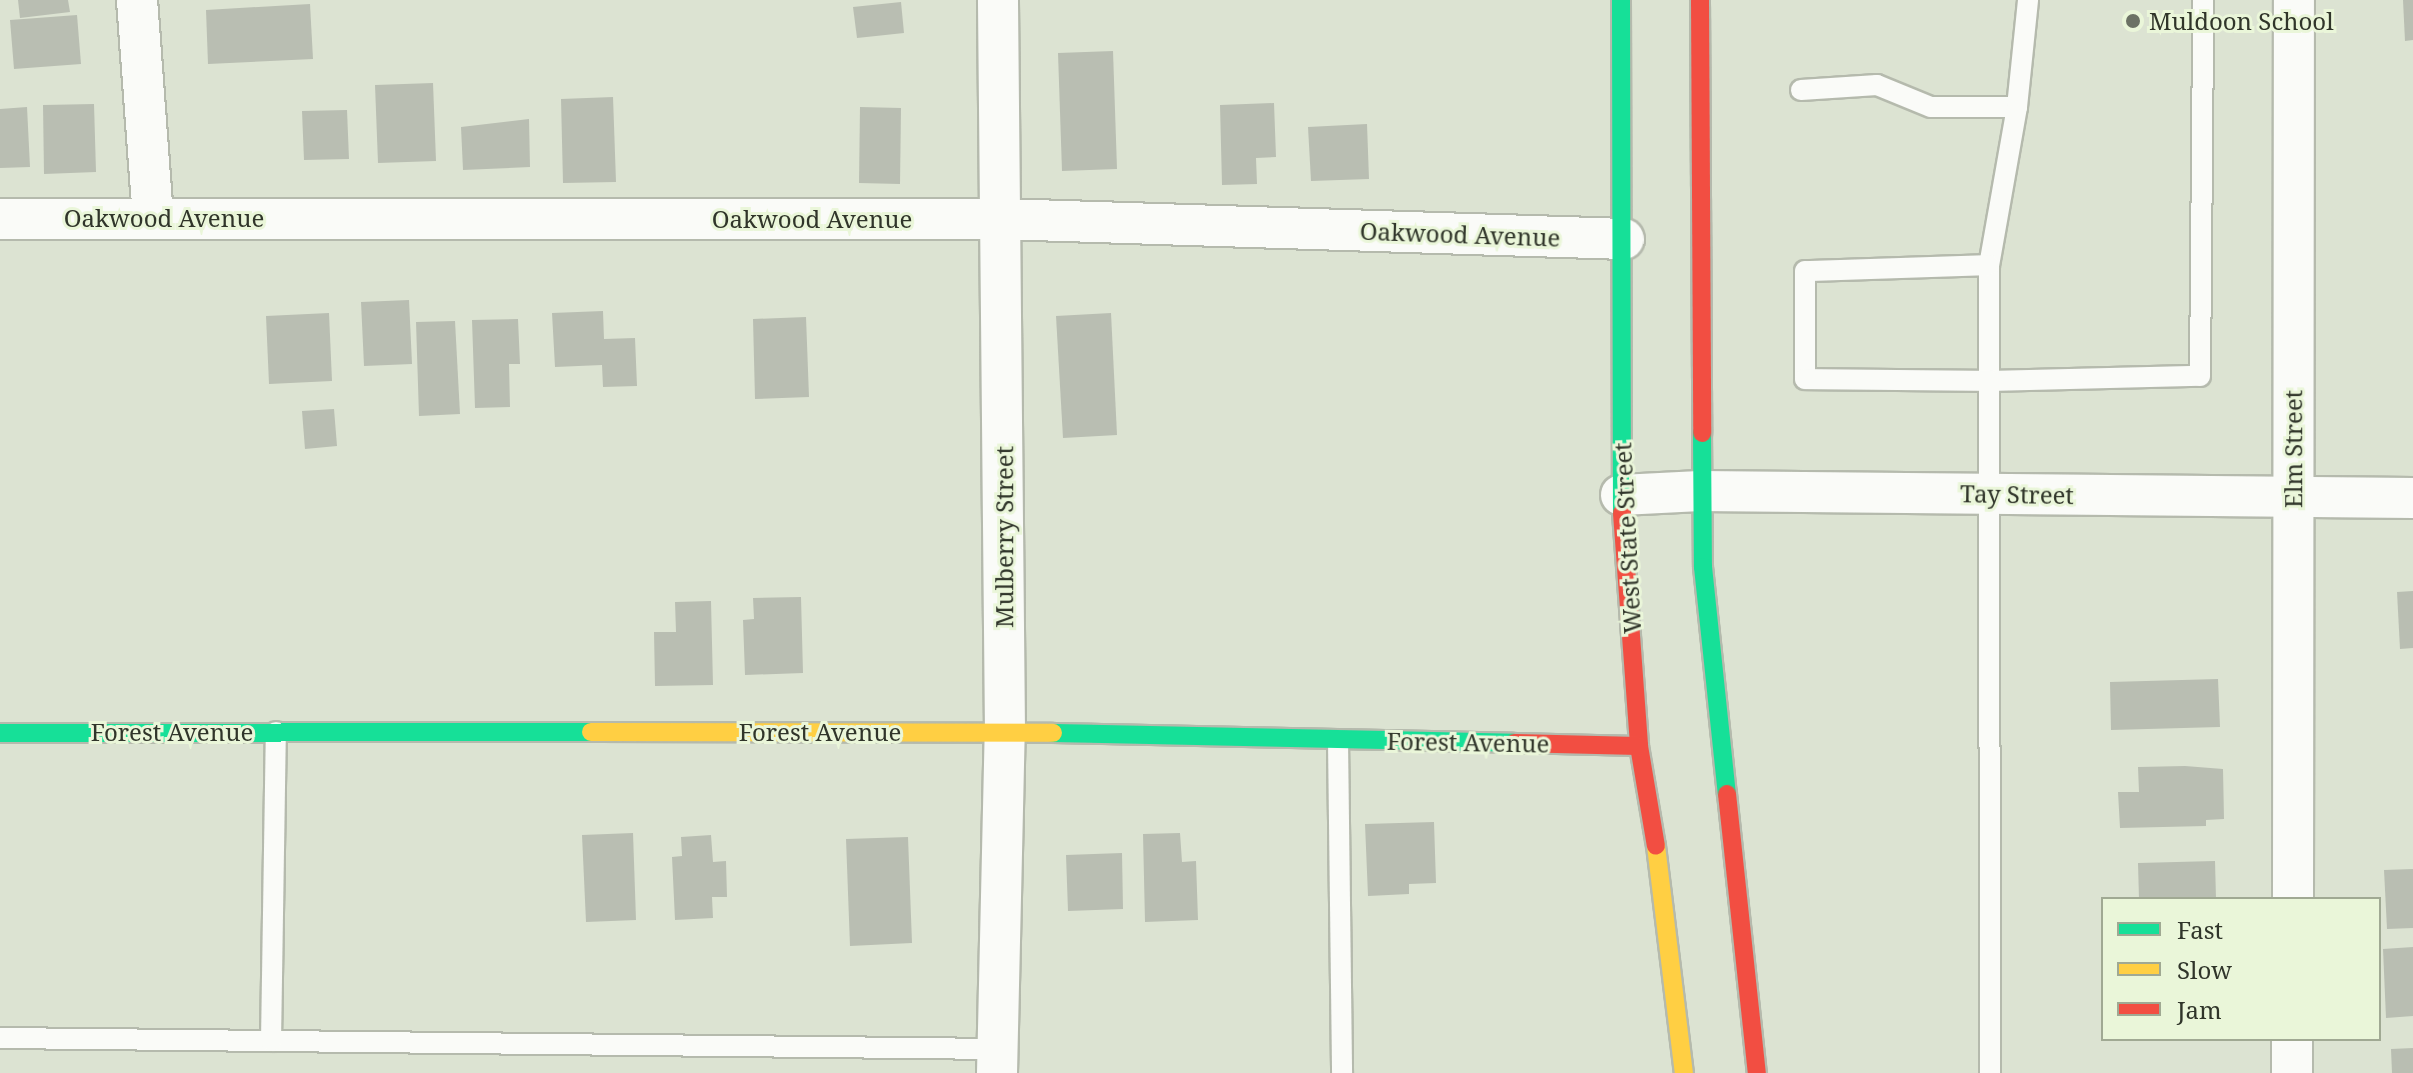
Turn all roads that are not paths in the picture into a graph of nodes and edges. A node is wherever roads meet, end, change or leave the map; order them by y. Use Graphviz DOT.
graph roads {
  1 [pos="137,0"];
  2 [pos="998,0"];
  3 [pos="1621,0"];
  4 [pos="1700,0"];
  5 [pos="2028,0"];
  6 [pos="2203,0"];
  7 [pos="2294,0"];
  8 [pos="1801,90"];
  9 [pos="2017,107"];
  10 [pos="153,218"];
  11 [pos="0,219"];
  12 [pos="1002,219"];
  13 [pos="1624,239"];
  14 [pos="1989,265"];
  15 [pos="1989,381"];
  16 [pos="1700,491"];
  17 [pos="1992,494"];
  18 [pos="1621,495"];
  19 [pos="2293,498"];
  20 [pos="2413,498"];
  21 [pos="276,732"];
  22 [pos="1005,732"];
  23 [pos="0,733"];
  24 [pos="1338,740"];
  25 [pos="1639,746"];
  26 [pos="2293,897"];
  27 [pos="0,1038"];
  28 [pos="271,1041"];
  29 [pos="2292,1041"];
  30 [pos="997,1061"];
  31 [pos="1342,1073"];
  32 [pos="1684,1073"];
  33 [pos="1757,1073"];
  34 [pos="1990,1073"];
  35 [pos="2292,1073"];
  1 -- 10 [label="street"];
  2 -- 12 [label="street, Mulberry Street"];
  3 -- 13 [label="main road, West State Street"];
  4 -- 16 [label="main road"];
  5 -- 9 [label="lane"];
  6 -- 15 [label="lane"];
  7 -- 19 [label="street, Elm Street"];
  8 -- 9 [label="lane"];
  9 -- 14 [label="lane"];
  10 -- 11 [label="street, Oakwood Avenue"];
  10 -- 12 [label="street, Oakwood Avenue"];
  12 -- 13 [label="street, Oakwood Avenue"];
  12 -- 22 [label="street, Mulberry Street"];
  13 -- 18 [label="main road, West State Street"];
  14 -- 15 [label="lane"];
  14 -- 15 [label="lane"];
  15 -- 17 [label="lane"];
  16 -- 17 [label="street, Tay Street"];
  16 -- 18 [label="street, Tay Street"];
  16 -- 33 [label="main road"];
  17 -- 19 [label="street, Tay Street"];
  17 -- 34 [label="lane"];
  18 -- 25 [label="main road, West State Street"];
  19 -- 20 [label="street, Tay Street"];
  19 -- 26 [label="street, Elm Street"];
  21 -- 22 [label="main road, Forest Avenue"];
  21 -- 23 [label="main road, Forest Avenue"];
  21 -- 28 [label="lane"];
  22 -- 24 [label="main road, Forest Avenue"];
  22 -- 30 [label="street, Mulberry Street"];
  24 -- 25 [label="main road, Forest Avenue"];
  24 -- 31 [label="lane"];
  25 -- 32 [label="main road, West State Street"];
  27 -- 28 [label="lane"];
  28 -- 30 [label="lane"];
  29 -- 35 [label="street"];
}
